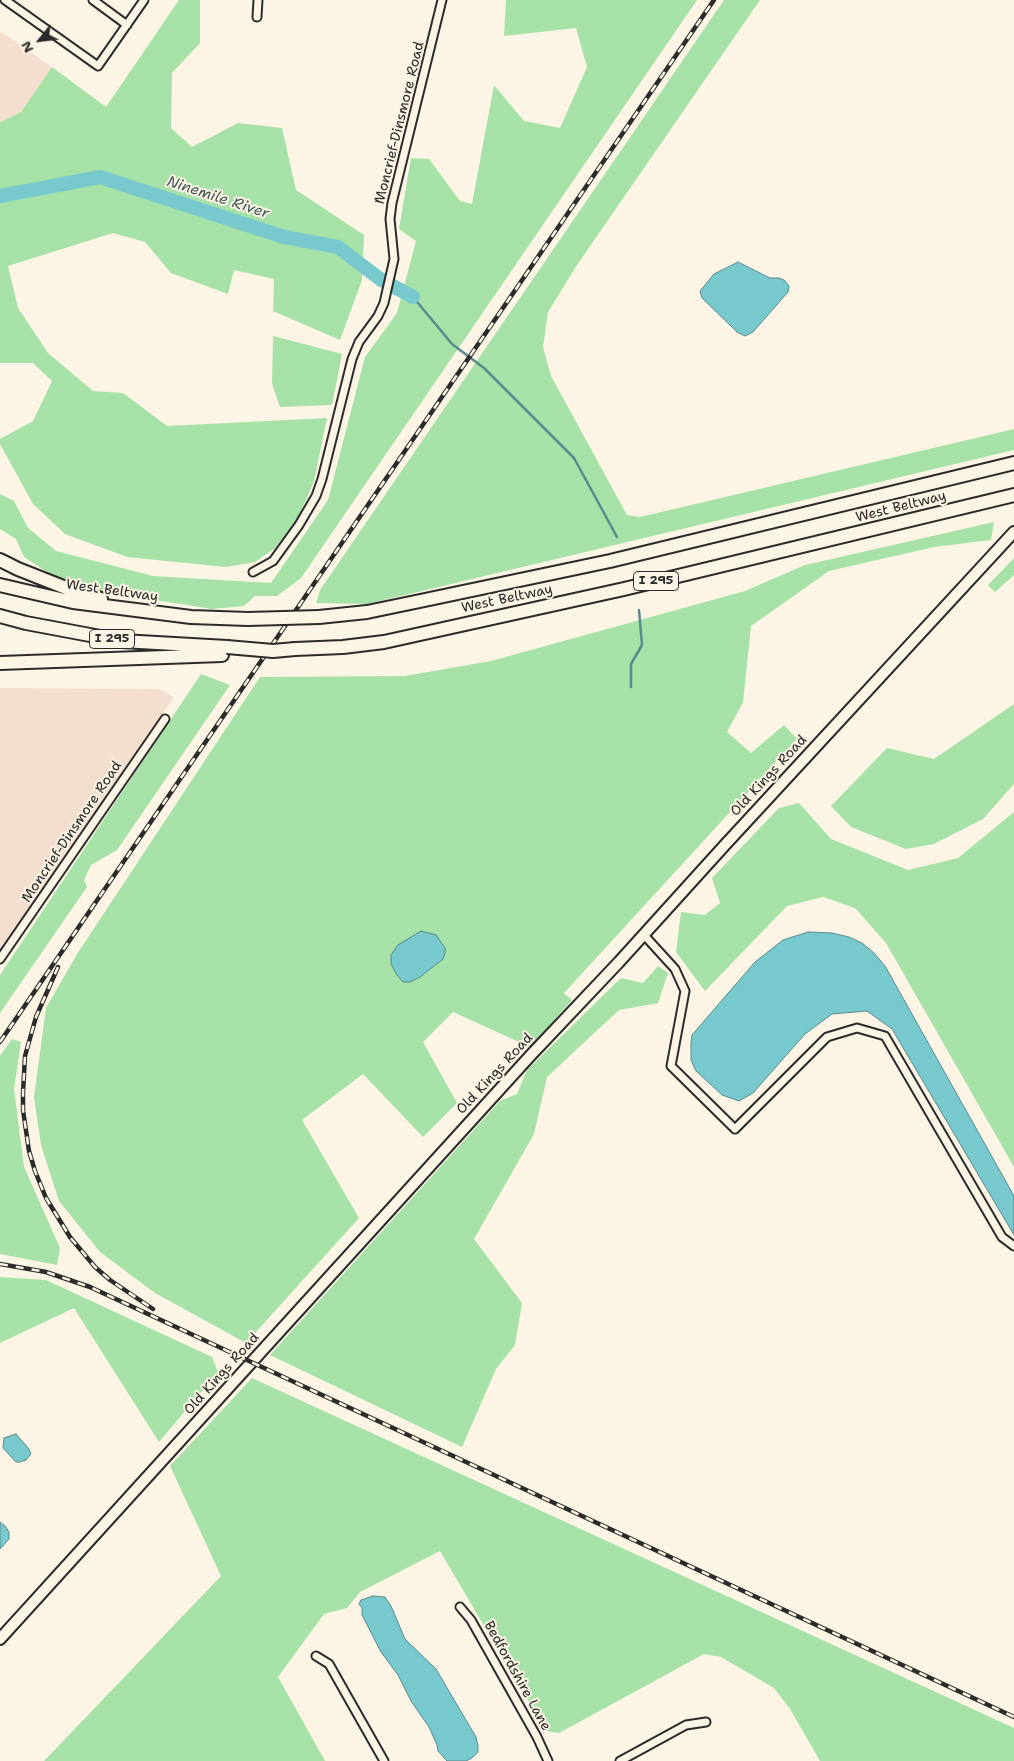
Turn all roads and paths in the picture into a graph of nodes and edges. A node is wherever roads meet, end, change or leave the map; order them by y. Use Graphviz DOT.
graph roads {
  1 [pos="4,0"];
  2 [pos="93,0"];
  3 [pos="144,0"];
  4 [pos="258,0"];
  5 [pos="442,0"];
  6 [pos="258,17"];
  7 [pos="127,25"];
  8 [pos="1014,463"];
  9 [pos="1014,495"];
  10 [pos="1014,532"];
  11 [pos="0,560"];
  12 [pos="253,572"];
  13 [pos="0,585"];
  14 [pos="134,610"];
  15 [pos="0,616"];
  16 [pos="224,651"];
  17 [pos="0,663"];
  18 [pos="165,719"];
  19 [pos="644,936"];
  20 [pos="0,959"];
  21 [pos="1014,1246"];
  22 [pos="460,1607"];
  23 [pos="0,1639"];
  24 [pos="316,1656"];
  25 [pos="706,1722"];
  26 [pos="384,1761"];
  27 [pos="548,1761"];
  28 [pos="620,1761"];
  1 -- 7 [label="street"];
  2 -- 7 [label="street"];
  3 -- 7 [label="street"];
  4 -- 6 [label="street"];
  5 -- 12 [label="street, Moncrief-Dinsmore Road"];
  8 -- 14 [label="highway, West Beltway / I 295, bridge"];
  9 -- 16 [label="highway, West Beltway / I 295, bridge"];
  10 -- 19 [label="street, Old Kings Road"];
  11 -- 14 [label="highway"];
  13 -- 14 [label="highway, West Beltway / I 295"];
  15 -- 16 [label="highway, West Beltway / I 295"];
  16 -- 17 [label="highway"];
  18 -- 20 [label="street, Moncrief-Dinsmore Road"];
  19 -- 21 [label="street"];
  19 -- 23 [label="street, Old Kings Road"];
  22 -- 27 [label="street, Bedfordshire Lane"];
  24 -- 26 [label="street"];
  25 -- 28 [label="street"];
}
